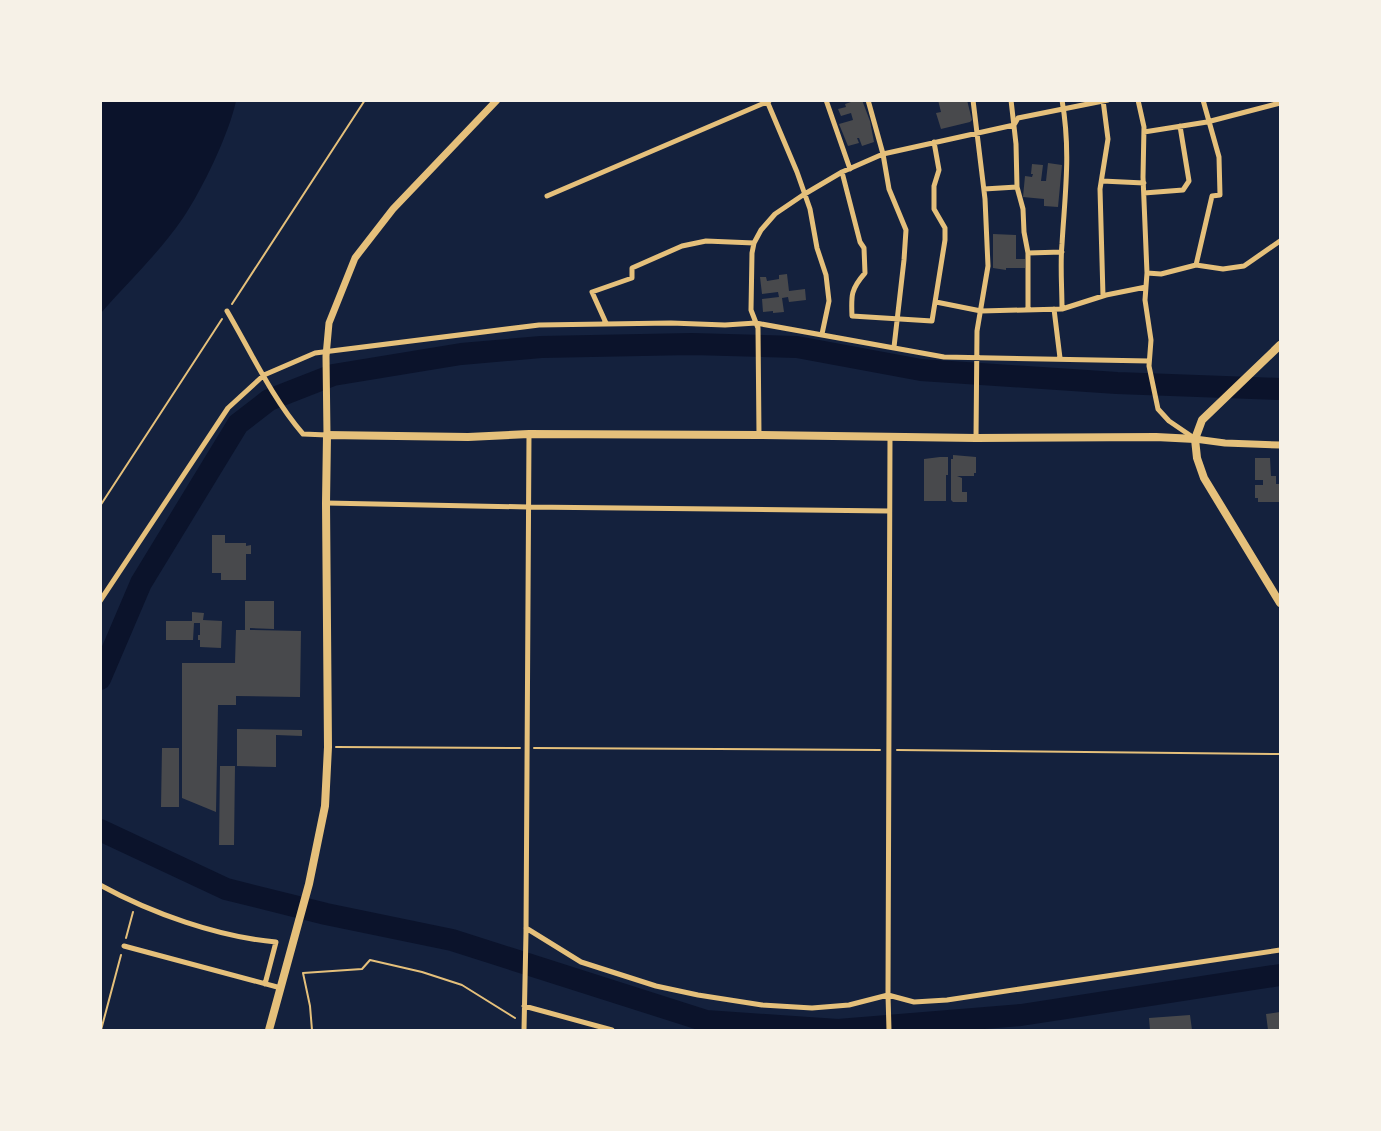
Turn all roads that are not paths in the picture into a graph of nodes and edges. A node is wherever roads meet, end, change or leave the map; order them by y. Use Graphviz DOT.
graph roads {
  1 [pos="497,100"];
  2 [pos="826,100"];
  3 [pos="868,100"];
  4 [pos="973,100"];
  5 [pos="1011,100"];
  6 [pos="1062,100"];
  7 [pos="1138,100"];
  8 [pos="1203,100"];
  9 [pos="768,101"];
  10 [pos="1104,101"];
  11 [pos="1281,103"];
  12 [pos="1064,109"];
  13 [pos="1207,122"];
  14 [pos="1014,125"];
  15 [pos="1180,126"];
  16 [pos="1144,132"];
  17 [pos="977,133"];
  18 [pos="934,142"];
  19 [pos="884,154"];
  20 [pos="850,169"];
  21 [pos="842,172"];
  22 [pos="1102,181"];
  23 [pos="1144,183"];
  24 [pos="1017,187"];
  25 [pos="984,189"];
  26 [pos="1144,193"];
  27 [pos="805,194"];
  28 [pos="547,196"];
  29 [pos="1281,242"];
  30 [pos="754,243"];
  31 [pos="1062,252"];
  32 [pos="1028,253"];
  33 [pos="1196,265"];
  34 [pos="1147,273"];
  35 [pos="1146,287"];
  36 [pos="1102,296"];
  37 [pos="936,302"];
  38 [pos="1054,309"];
  39 [pos="1062,309"];
  40 [pos="1028,310"];
  41 [pos="981,311"];
  42 [pos="227,312"];
  43 [pos="897,319"];
  44 [pos="606,323"];
  45 [pos="757,325"];
  46 [pos="822,334"];
  47 [pos="1281,345"];
  48 [pos="894,347"];
  49 [pos="326,353"];
  50 [pos="1060,358"];
  51 [pos="978,359"];
  52 [pos="1149,363"];
  53 [pos="265,378"];
  54 [pos="529,434"];
  55 [pos="327,435"];
  56 [pos="759,435"];
  57 [pos="890,437"];
  58 [pos="976,438"];
  59 [pos="1195,439"];
  60 [pos="1281,445"];
  61 [pos="326,503"];
  62 [pos="528,507"];
  63 [pos="889,511"];
  64 [pos="100,601"];
  65 [pos="1281,603"];
  66 [pos="100,885"];
  67 [pos="526,930"];
  68 [pos="124,946"];
  69 [pos="1281,950"];
  70 [pos="265,984"];
  71 [pos="281,988"];
  72 [pos="888,995"];
  73 [pos="524,1006"];
  74 [pos="269,1030"];
  75 [pos="524,1030"];
  76 [pos="612,1030"];
  77 [pos="889,1030"];
  1 -- 49 [label="street"];
  2 -- 20 [label="street"];
  3 -- 19 [label="street"];
  4 -- 17 [label="street"];
  5 -- 14 [label="street"];
  6 -- 12 [label="street"];
  7 -- 16 [label="street"];
  8 -- 13 [label="street"];
  9 -- 27 [label="street"];
  9 -- 28 [label="street"];
  10 -- 12 [label="street"];
  10 -- 22 [label="street"];
  11 -- 13 [label="street"];
  12 -- 14 [label="street"];
  12 -- 31 [label="street"];
  13 -- 15 [label="street"];
  13 -- 33 [label="street"];
  14 -- 17 [label="street"];
  14 -- 24 [label="street"];
  15 -- 16 [label="street"];
  15 -- 26 [label="street"];
  16 -- 23 [label="street"];
  17 -- 18 [label="street"];
  17 -- 25 [label="street"];
  18 -- 19 [label="street"];
  18 -- 37 [label="street"];
  19 -- 20 [label="street"];
  19 -- 43 [label="street"];
  20 -- 21 [label="street"];
  21 -- 27 [label="street"];
  21 -- 43 [label="street"];
  22 -- 23 [label="street"];
  22 -- 36 [label="street"];
  23 -- 26 [label="street"];
  24 -- 25 [label="street"];
  24 -- 32 [label="street"];
  25 -- 41 [label="street"];
  26 -- 34 [label="street"];
  27 -- 30 [label="street"];
  27 -- 46 [label="street"];
  29 -- 33 [label="street"];
  30 -- 44 [label="street"];
  30 -- 45 [label="street"];
  31 -- 32 [label="street"];
  31 -- 39 [label="street"];
  32 -- 40 [label="street"];
  33 -- 34 [label="street"];
  34 -- 35 [label="street"];
  35 -- 36 [label="street"];
  35 -- 52 [label="street"];
  36 -- 39 [label="street"];
  37 -- 41 [label="street"];
  37 -- 43 [label="street"];
  38 -- 39 [label="street"];
  38 -- 40 [label="street"];
  38 -- 50 [label="street"];
  40 -- 41 [label="street"];
  41 -- 51 [label="street"];
  42 -- 53 [label="street"];
  43 -- 48 [label="street"];
  44 -- 45 [label="street"];
  44 -- 49 [label="street"];
  45 -- 46 [label="street"];
  45 -- 56 [label="street"];
  46 -- 48 [label="street"];
  47 -- 59 [label="main road"];
  48 -- 51 [label="street"];
  49 -- 53 [label="street"];
  49 -- 55 [label="street"];
  50 -- 51 [label="street"];
  50 -- 52 [label="street"];
  51 -- 58 [label="street"];
  52 -- 59 [label="street"];
  53 -- 55 [label="street"];
  53 -- 64 [label="street"];
  54 -- 55 [label="main road"];
  54 -- 56 [label="main road"];
  54 -- 62 [label="street"];
  55 -- 61 [label="main road"];
  56 -- 57 [label="main road"];
  57 -- 58 [label="main road"];
  57 -- 63 [label="street"];
  58 -- 59 [label="main road"];
  59 -- 60 [label="street"];
  59 -- 65 [label="main road"];
  61 -- 62 [label="street"];
  61 -- 71 [label="main road"];
  62 -- 63 [label="street"];
  62 -- 67 [label="street"];
  63 -- 72 [label="street"];
  66 -- 70 [label="street"];
  67 -- 72 [label="street"];
  67 -- 73 [label="street"];
  68 -- 70 [label="street"];
  69 -- 72 [label="street"];
  70 -- 71 [label="street"];
  71 -- 74 [label="main road"];
  72 -- 77 [label="street"];
  73 -- 75 [label="street"];
  73 -- 76 [label="street"];
}
